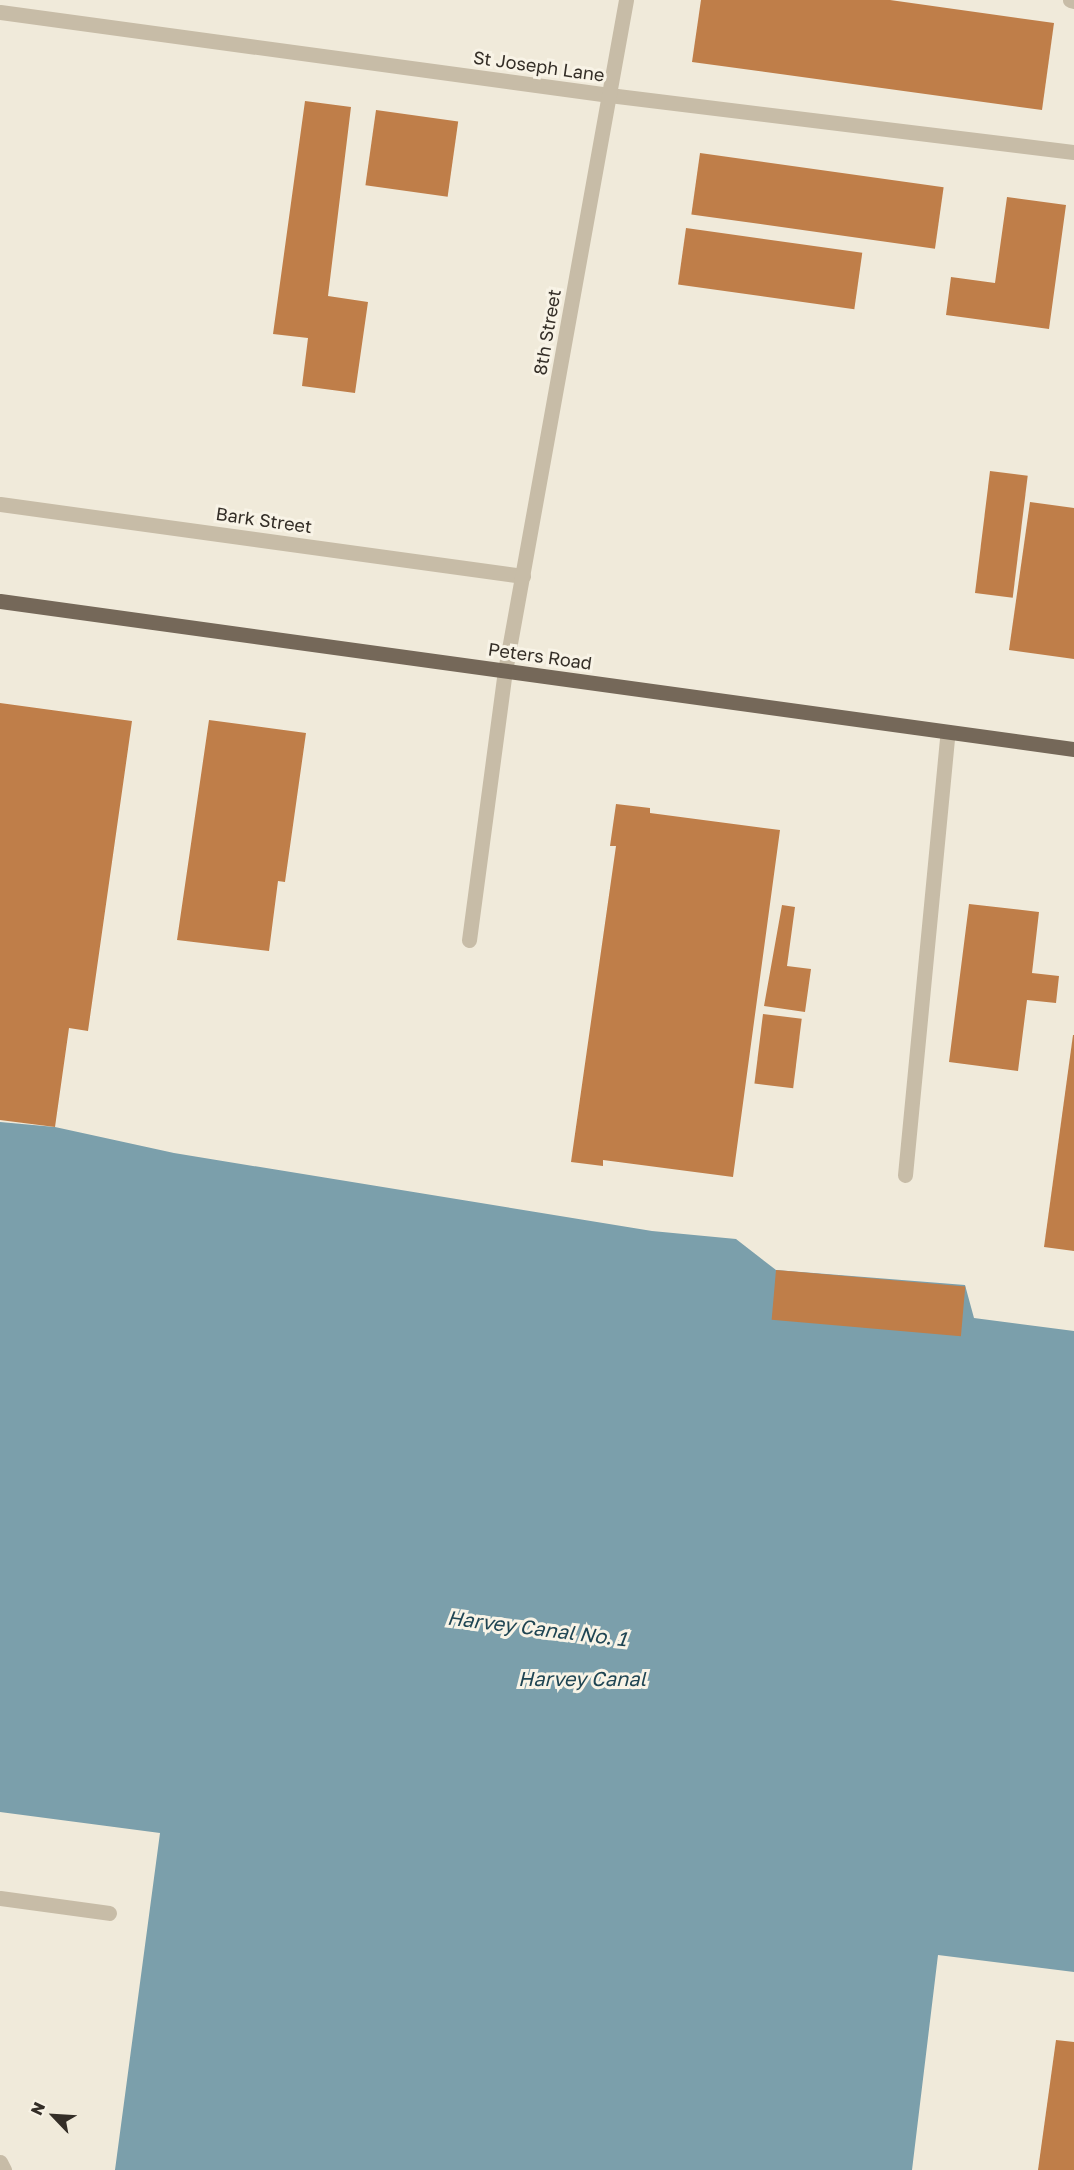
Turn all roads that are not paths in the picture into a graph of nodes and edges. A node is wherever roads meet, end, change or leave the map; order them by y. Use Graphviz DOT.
graph roads {
  1 [pos="626,0"];
  2 [pos="0,12"];
  3 [pos="609,95"];
  4 [pos="1074,152"];
  5 [pos="0,504"];
  6 [pos="523,576"];
  7 [pos="0,601"];
  8 [pos="505,671"];
  9 [pos="948,732"];
  10 [pos="1074,749"];
  11 [pos="469,940"];
  12 [pos="905,1175"];
  13 [pos="0,1898"];
  14 [pos="109,1913"];
  15 [pos="0,2162"];
  16 [pos="4,2170"];
  1 -- 3 [label="street, 8th Street"];
  2 -- 3 [label="street, St Joseph Lane"];
  3 -- 4 [label="street, St Joseph Lane"];
  3 -- 6 [label="street, 8th Street"];
  5 -- 6 [label="street, Bark Street"];
  6 -- 8 [label="street, 8th Street"];
  7 -- 8 [label="main road, Peters Road"];
  8 -- 9 [label="main road, Peters Road"];
  8 -- 11 [label="street, 8th Street"];
  9 -- 10 [label="main road, Peters Road"];
  9 -- 12 [label="street"];
  13 -- 14 [label="street"];
  15 -- 16 [label="street"];
}
